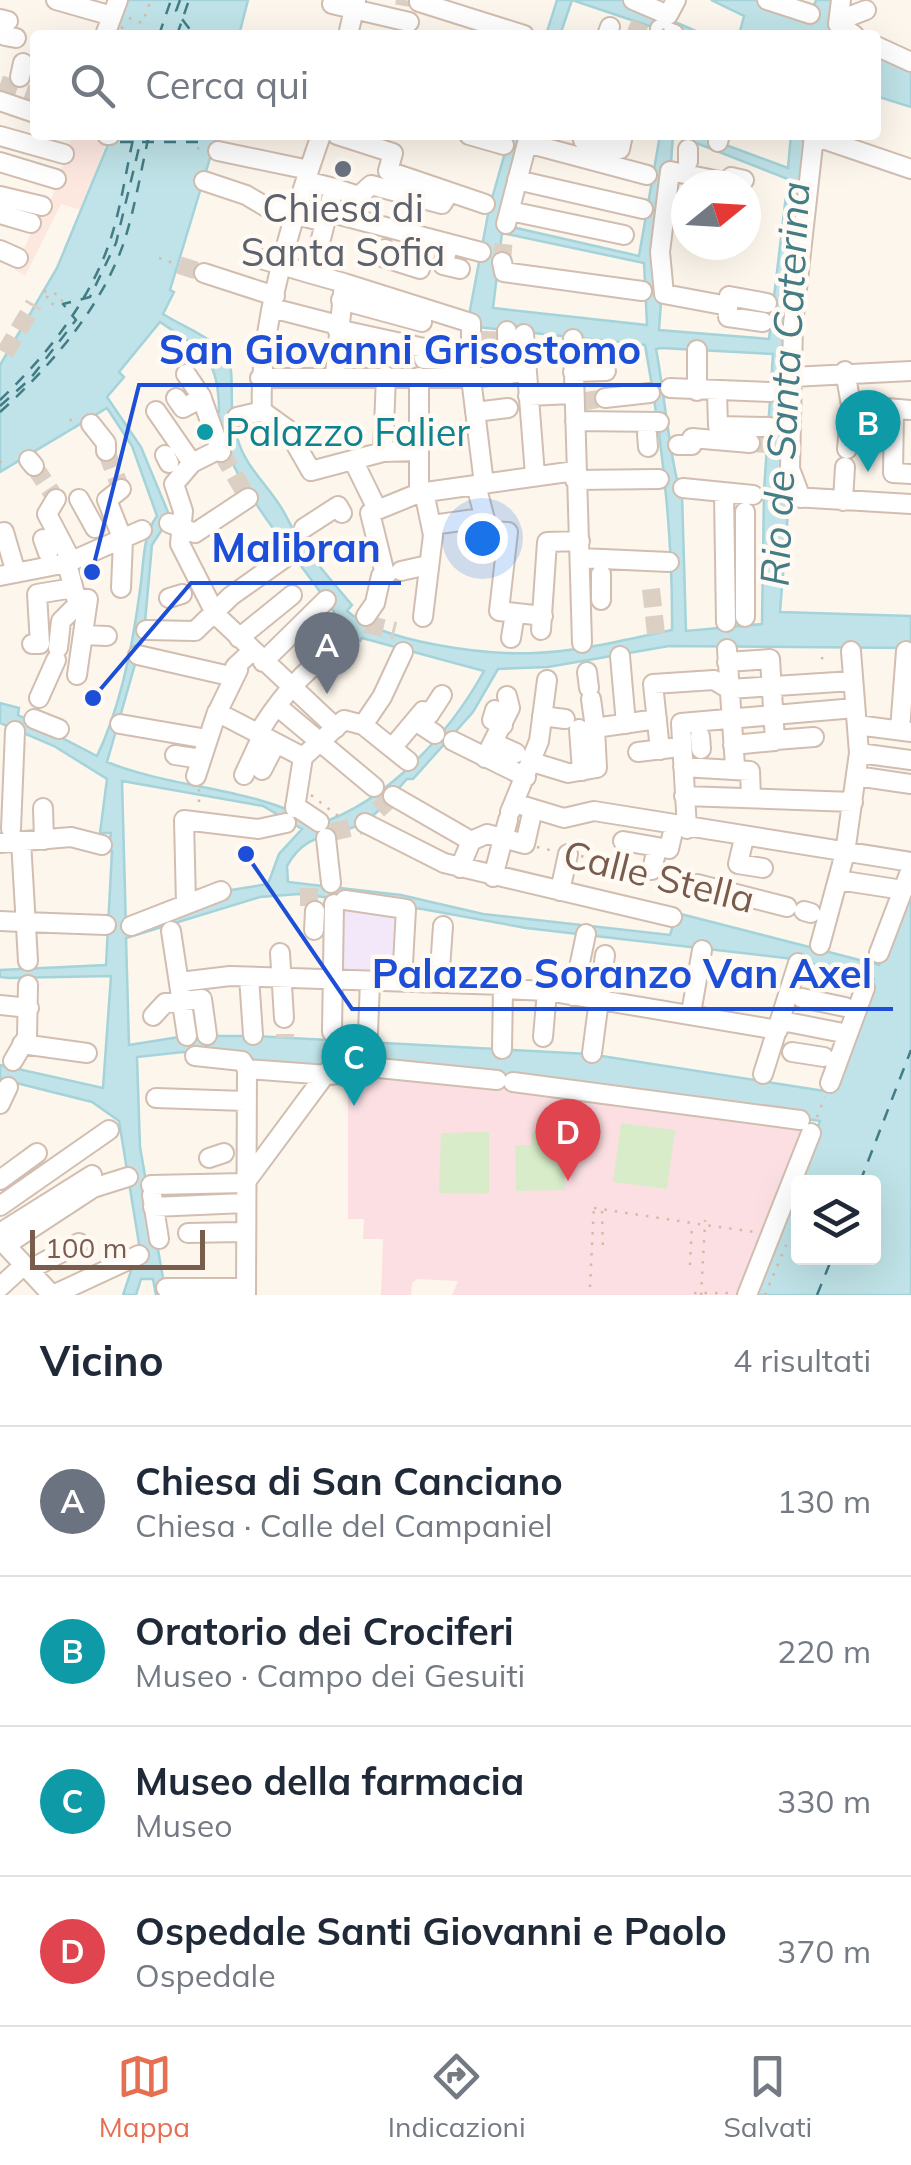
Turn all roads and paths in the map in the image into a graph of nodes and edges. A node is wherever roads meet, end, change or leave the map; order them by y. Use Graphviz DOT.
graph roads {
  1 [pos="56,0"];
  2 [pos="151,0"];
  3 [pos="633,0"];
  4 [pos="767,0"];
  5 [pos="841,0"];
  6 [pos="332,4"];
  7 [pos="358,7"];
  8 [pos="114,9"];
  9 [pos="866,10"];
  10 [pos="810,14"];
  11 [pos="412,16"];
  12 [pos="667,24"];
  13 [pos="495,30"];
  14 [pos="849,30"];
  15 [pos="881,48"];
  16 [pos="911,62"];
  17 [pos="0,101"];
  18 [pos="30,111"];
  19 [pos="0,136"];
  20 [pos="318,140"];
  21 [pos="354,140"];
  22 [pos="486,140"];
  23 [pos="813,140"];
  24 [pos="825,140"];
  25 [pos="621,142"];
  26 [pos="582,144"];
  27 [pos="504,145"];
  28 [pos="216,146"];
  29 [pos="64,154"];
  30 [pos="0,162"];
  31 [pos="911,169"];
  32 [pos="701,170"];
  33 [pos="308,175"];
  34 [pos="648,175"];
  35 [pos="56,180"];
  36 [pos="518,180"];
  37 [pos="204,181"];
  38 [pos="334,188"];
  39 [pos="449,193"];
  40 [pos="0,196"];
  41 [pos="591,197"];
  42 [pos="485,204"];
  43 [pos="42,206"];
  44 [pos="643,209"];
  45 [pos="0,214"];
  46 [pos="297,215"];
  47 [pos="327,217"];
  48 [pos="31,224"];
  49 [pos="584,227"];
  50 [pos="624,235"];
  51 [pos="449,244"];
  52 [pos="481,252"];
  53 [pos="384,253"];
  54 [pos="159,258"];
  55 [pos="260,259"];
  56 [pos="502,262"];
  57 [pos="179,265"];
  58 [pos="284,265"];
  59 [pos="460,269"];
  60 [pos="420,270"];
  61 [pos="204,274"];
  62 [pos="312,274"];
  63 [pos="642,291"];
  64 [pos="342,292"];
  65 [pos="274,302"];
  66 [pos="765,313"];
  67 [pos="422,322"];
  68 [pos="338,327"];
  69 [pos="516,333"];
  70 [pos="573,338"];
  71 [pos="697,350"];
  72 [pos="471,369"];
  73 [pos="606,371"];
  74 [pos="846,371"];
  75 [pos="911,371"];
  76 [pos="260,372"];
  77 [pos="572,372"];
  78 [pos="517,373"];
  79 [pos="186,374"];
  80 [pos="334,375"];
  81 [pos="386,376"];
  82 [pos="792,376"];
  83 [pos="419,377"];
  84 [pos="670,388"];
  85 [pos="697,391"];
  86 [pos="717,392"];
  87 [pos="761,392"];
  88 [pos="650,393"];
  89 [pos="528,396"];
  90 [pos="176,398"];
  91 [pos="604,398"];
  92 [pos="850,404"];
  93 [pos="575,405"];
  94 [pos="205,406"];
  95 [pos="508,408"];
  96 [pos="902,410"];
  97 [pos="156,411"];
  98 [pos="262,411"];
  99 [pos="475,412"];
  100 [pos="237,417"];
  101 [pos="70,419"];
  102 [pos="770,427"];
  103 [pos="96,433"];
  104 [pos="718,434"];
  105 [pos="647,442"];
  106 [pos="750,443"];
  107 [pos="678,445"];
  108 [pos="418,451"];
  109 [pos="382,452"];
  110 [pos="353,460"];
  111 [pos="0,461"];
  112 [pos="4,470"];
  113 [pos="911,474"];
  114 [pos="534,475"];
  115 [pos="575,475"];
  116 [pos="659,479"];
  117 [pos="156,482"];
  118 [pos="480,484"];
  119 [pos="684,488"];
  120 [pos="724,493"];
  121 [pos="114,494"];
  122 [pos="179,494"];
  123 [pos="421,494"];
  124 [pos="248,498"];
  125 [pos="79,499"];
  126 [pos="843,501"];
  127 [pos="911,504"];
  128 [pos="52,506"];
  129 [pos="340,510"];
  130 [pos="376,517"];
  131 [pos="311,526"];
  132 [pos="432,526"];
  133 [pos="486,526"];
  134 [pos="142,530"];
  135 [pos="4,532"];
  136 [pos="121,536"];
  137 [pos="99,538"];
  138 [pos="581,549"];
  139 [pos="292,552"];
  140 [pos="55,557"];
  141 [pos="669,562"];
  142 [pos="428,564"];
  143 [pos="601,574"];
  144 [pos="8,575"];
  145 [pos="388,576"];
  146 [pos="121,588"];
  147 [pos="292,595"];
  148 [pos="326,600"];
  149 [pos="601,600"];
  150 [pos="75,602"];
  151 [pos="507,612"];
  152 [pos="366,616"];
  153 [pos="424,616"];
  154 [pos="146,630"];
  155 [pos="83,635"];
  156 [pos="106,636"];
  157 [pos="241,636"];
  158 [pos="511,638"];
  159 [pos="348,641"];
  160 [pos="582,642"];
  161 [pos="32,644"];
  162 [pos="851,651"];
  163 [pos="906,651"];
  164 [pos="402,652"];
  165 [pos="620,656"];
  166 [pos="169,660"];
  167 [pos="62,666"];
  168 [pos="234,677"];
  169 [pos="546,680"];
  170 [pos="853,681"];
  171 [pos="719,683"];
  172 [pos="814,684"];
  173 [pos="589,686"];
  174 [pos="772,686"];
  175 [pos="292,687"];
  176 [pos="442,694"];
  177 [pos="40,698"];
  178 [pos="816,711"];
  179 [pos="218,712"];
  180 [pos="774,714"];
  181 [pos="542,716"];
  182 [pos="856,716"];
  183 [pos="730,718"];
  184 [pos="34,719"];
  185 [pos="654,720"];
  186 [pos="416,722"];
  187 [pos="499,723"];
  188 [pos="123,725"];
  189 [pos="595,725"];
  190 [pos="366,728"];
  191 [pos="59,729"];
  192 [pos="320,729"];
  193 [pos="15,731"];
  194 [pos="906,731"];
  195 [pos="435,734"];
  196 [pos="276,735"];
  197 [pos="814,737"];
  198 [pos="207,739"];
  199 [pos="691,740"];
  200 [pos="453,741"];
  201 [pos="766,741"];
  202 [pos="733,744"];
  203 [pos="392,748"];
  204 [pos="660,750"];
  205 [pos="638,752"];
  206 [pos="859,753"];
  207 [pos="175,755"];
  208 [pos="911,760"];
  209 [pos="408,761"];
  210 [pos="524,764"];
  211 [pos="683,767"];
  212 [pos="733,768"];
  213 [pos="253,772"];
  214 [pos="856,776"];
  215 [pos="911,784"];
  216 [pos="374,787"];
  217 [pos="684,796"];
  218 [pos="718,797"];
  219 [pos="751,798"];
  220 [pos="199,799"];
  221 [pos="853,802"];
  222 [pos="295,807"];
  223 [pos="42,808"];
  224 [pos="512,808"];
  225 [pos="338,816"];
  226 [pos="442,827"];
  227 [pos="680,828"];
  228 [pos="530,831"];
  229 [pos="500,838"];
  230 [pos="744,838"];
  231 [pos="12,840"];
  232 [pos="43,840"];
  233 [pos="471,841"];
  234 [pos="624,841"];
  235 [pos="102,845"];
  236 [pos="659,848"];
  237 [pos="846,853"];
  238 [pos="427,854"];
  239 [pos="568,854"];
  240 [pos="911,866"];
  241 [pos="460,868"];
  242 [pos="763,868"];
  243 [pos="652,870"];
  244 [pos="493,877"];
  245 [pos="838,880"];
  246 [pos="331,883"];
  247 [pos="696,884"];
  248 [pos="903,890"];
  249 [pos="221,891"];
  250 [pos="560,891"];
  251 [pos="186,904"];
  252 [pos="810,913"];
  253 [pos="672,916"];
  254 [pos="0,921"];
  255 [pos="25,923"];
  256 [pos="106,925"];
  257 [pos="131,926"];
  258 [pos="443,926"];
  259 [pos="171,931"];
  260 [pos="586,934"];
  261 [pos="820,946"];
  262 [pos="702,950"];
  263 [pos="280,953"];
  264 [pos="879,954"];
  265 [pos="605,955"];
  266 [pos="28,961"];
  267 [pos="798,963"];
  268 [pos="249,977"];
  269 [pos="280,977"];
  270 [pos="334,979"];
  271 [pos="370,980"];
  272 [pos="402,982"];
  273 [pos="439,983"];
  274 [pos="28,985"];
  275 [pos="866,988"];
  276 [pos="503,989"];
  277 [pos="182,991"];
  278 [pos="547,991"];
  279 [pos="573,996"];
  280 [pos="796,996"];
  281 [pos="601,1001"];
  282 [pos="0,1005"];
  283 [pos="28,1008"];
  284 [pos="851,1009"];
  285 [pos="691,1013"];
  286 [pos="153,1016"];
  287 [pos="284,1025"];
  288 [pos="332,1032"];
  289 [pos="368,1033"];
  290 [pos="206,1034"];
  291 [pos="848,1034"];
  292 [pos="254,1035"];
  293 [pos="187,1036"];
  294 [pos="546,1036"];
  295 [pos="782,1043"];
  296 [pos="502,1049"];
  297 [pos="86,1053"];
  298 [pos="592,1053"];
  299 [pos="195,1056"];
  300 [pos="832,1058"];
  301 [pos="247,1069"];
  302 [pos="328,1073"];
  303 [pos="762,1074"];
  304 [pos="828,1089"];
  305 [pos="148,1098"];
  306 [pos="245,1101"];
  307 [pos="809,1124"];
  308 [pos="108,1130"];
  309 [pos="37,1153"];
  310 [pos="265,1154"];
  311 [pos="230,1155"];
  312 [pos="92,1175"];
  313 [pos="128,1176"];
  314 [pos="6,1178"];
  315 [pos="245,1183"];
  316 [pos="245,1203"];
  317 [pos="0,1206"];
  318 [pos="154,1207"];
  319 [pos="602,1210"];
  320 [pos="35,1218"];
  321 [pos="705,1223"];
  322 [pos="692,1224"];
  323 [pos="766,1233"];
  324 [pos="242,1236"];
  325 [pos="2,1239"];
  326 [pos="78,1243"];
  327 [pos="786,1245"];
  328 [pos="602,1252"];
  329 [pos="139,1255"];
  330 [pos="690,1265"];
  331 [pos="27,1268"];
  332 [pos="1,1283"];
  333 [pos="590,1287"];
  334 [pos="166,1288"];
  335 [pos="246,1291"];
  336 [pos="694,1293"];
  337 [pos="701,1294"];
  338 [pos="745,1294"];
  339 [pos="52,1295"];
  340 [pos="764,1295"];
  1 -- 8 [label="street"];
  2 -- 8 [label="path"];
  3 -- 12 [label="street"];
  4 -- 10 [label="street"];
  5 -- 14 [label="street"];
  6 -- 7 [label="street"];
  7 -- 11 [label="street"];
  9 -- 14 [label="street"];
  11 -- 13 [label="street"];
  15 -- 16 [label="street"];
  17 -- 18 [label="street"];
  19 -- 29 [label="street"];
  20 -- 33 [label="street"];
  21 -- 39 [label="street"];
  22 -- 27 [label="street"];
  23 -- 82 [label="street"];
  24 -- 31 [label="street"];
  25 -- 26 [label="street"];
  26 -- 34 [label="street"];
  26 -- 36 [label="street"];
  28 -- 33 [label="street"];
  30 -- 35 [label="street"];
  32 -- 66 [label="street"];
  33 -- 38 [label="street"];
  33 -- 46 [label="street"];
  36 -- 41 [label="street"];
  36 -- 49 [label="street"];
  37 -- 46 [label="street"];
  38 -- 39 [label="street"];
  38 -- 47 [label="street"];
  39 -- 42 [label="street"];
  40 -- 43 [label="street"];
  41 -- 44 [label="street"];
  41 -- 49 [label="street"];
  45 -- 48 [label="street"];
  46 -- 47 [label="street"];
  46 -- 58 [label="street"];
  47 -- 51 [label="street"];
  47 -- 62 [label="street"];
  49 -- 50 [label="street"];
  51 -- 52 [label="street"];
  51 -- 59 [label="street"];
  53 -- 60 [label="street"];
  54 -- 57 [label="path"];
  55 -- 58 [label="street"];
  56 -- 63 [label="street"];
  58 -- 62 [label="street"];
  58 -- 65 [label="street"];
  61 -- 65 [label="street"];
  62 -- 64 [label="street"];
  64 -- 67 [label="street"];
  64 -- 68 [label="street"];
  64 -- 72 [label="street"];
  65 -- 68 [label="street"];
  65 -- 76 [label="street"];
  68 -- 72 [label="street"];
  68 -- 80 [label="street"];
  69 -- 78 [label="street"];
  70 -- 77 [label="street"];
  71 -- 85 [label="street"];
  72 -- 78 [label="street"];
  72 -- 83 [label="street"];
  72 -- 99 [label="street"];
  73 -- 77 [label="street"];
  74 -- 75 [label="street"];
  74 -- 82 [label="street"];
  74 -- 92 [label="street"];
  76 -- 80 [label="street"];
  76 -- 98 [label="street"];
  77 -- 93 [label="street"];
  78 -- 89 [label="street"];
  79 -- 94 [label="street"];
  80 -- 81 [label="street"];
  81 -- 83 [label="street"];
  81 -- 109 [label="street"];
  82 -- 126 [label="street"];
  83 -- 108 [label="street"];
  84 -- 85 [label="street"];
  85 -- 86 [label="street"];
  86 -- 87 [label="street"];
  86 -- 104 [label="street"];
  88 -- 91 [label="street"];
  89 -- 93 [label="street"];
  89 -- 114 [label="street"];
  90 -- 94 [label="street"];
  92 -- 96 [label="street"];
  92 -- 126 [label="street"];
  93 -- 105 [label="street"];
  93 -- 115 [label="street"];
  94 -- 122 [label="street"];
  95 -- 99 [label="street"];
  96 -- 113 [label="street"];
  97 -- 122 [label="street"];
  98 -- 100 [label="street"];
  98 -- 110 [label="street"];
  99 -- 118 [label="street"];
  101 -- 103 [label="path"];
  102 -- 104 [label="street"];
  104 -- 106 [label="street"];
  104 -- 107 [label="street"];
  108 -- 109 [label="street"];
  108 -- 123 [label="street"];
  109 -- 110 [label="street"];
  110 -- 130 [label="street"];
  111 -- 112 [label="path"];
  114 -- 115 [label="street"];
  114 -- 118 [label="street"];
  115 -- 116 [label="street"];
  115 -- 138 [label="street"];
  117 -- 122 [label="street"];
  118 -- 123 [label="street"];
  118 -- 133 [label="street"];
  119 -- 120 [label="street"];
  120 -- 120 [label="street"];
  121 -- 136 [label="street"];
  122 -- 124 [label="street"];
  122 -- 157 [label="street"];
  123 -- 130 [label="street"];
  123 -- 132 [label="street"];
  125 -- 137 [label="street"];
  126 -- 127 [label="street"];
  128 -- 140 [label="street"];
  129 -- 131 [label="street"];
  130 -- 145 [label="street"];
  132 -- 133 [label="street"];
  132 -- 142 [label="street"];
  133 -- 151 [label="street"];
  134 -- 136 [label="street"];
  135 -- 144 [label="street"];
  136 -- 137 [label="street"];
  136 -- 146 [label="street"];
  137 -- 140 [label="street"];
  138 -- 141 [label="street"];
  138 -- 151 [label="street"];
  138 -- 160 [label="street"];
  139 -- 157 [label="street"];
  140 -- 144 [label="street"];
  140 -- 150 [label="street"];
  142 -- 145 [label="street"];
  142 -- 153 [label="street"];
  143 -- 149 [label="street"];
  145 -- 152 [label="street"];
  147 -- 157 [label="street"];
  148 -- 157 [label="street"];
  150 -- 155 [label="street"];
  150 -- 161 [label="street"];
  150 -- 167 [label="street"];
  151 -- 158 [label="street"];
  154 -- 157 [label="street"];
  155 -- 156 [label="street"];
  155 -- 167 [label="street"];
  157 -- 168 [label="street"];
  157 -- 175 [label="street"];
  159 -- 175 [label="street"];
  162 -- 170 [label="street"];
  163 -- 194 [label="street"];
  164 -- 190 [label="street"];
  165 -- 189 [label="street"];
  166 -- 168 [label="street"];
  167 -- 177 [label="street"];
  168 -- 179 [label="street"];
  169 -- 181 [label="street"];
  170 -- 172 [label="street"];
  170 -- 182 [label="street"];
  171 -- 174 [label="street"];
  171 -- 174 [label="street"];
  171 -- 183 [label="street"];
  171 -- 185 [label="street"];
  172 -- 174 [label="street"];
  172 -- 178 [label="street"];
  173 -- 189 [label="street"];
  174 -- 180 [label="street"];
  175 -- 192 [label="street"];
  175 -- 196 [label="street"];
  176 -- 186 [label="street"];
  178 -- 180 [label="street"];
  178 -- 182 [label="street"];
  179 -- 196 [label="street"];
  179 -- 198 [label="street"];
  180 -- 183 [label="street"];
  180 -- 201 [label="street"];
  181 -- 189 [label="street"];
  181 -- 210 [label="street"];
  182 -- 194 [label="street"];
  182 -- 206 [label="street"];
  183 -- 199 [label="street"];
  183 -- 202 [label="street"];
  184 -- 191 [label="street"];
  185 -- 189 [label="street"];
  185 -- 204 [label="street"];
  186 -- 195 [label="street"];
  186 -- 203 [label="street"];
  187 -- 200 [label="street"];
  187 -- 210 [label="street"];
  187 -- 210 [label="street"];
  188 -- 198 [label="street"];
  189 -- 210 [label="street"];
  190 -- 192 [label="street"];
  190 -- 203 [label="street"];
  192 -- 196 [label="street"];
  192 -- 196 [label="street"];
  192 -- 216 [label="street"];
  193 -- 231 [label="street"];
  196 -- 213 [label="street"];
  196 -- 222 [label="street"];
  197 -- 201 [label="street"];
  198 -- 220 [label="street"];
  199 -- 204 [label="street"];
  199 -- 211 [label="street"];
  201 -- 202 [label="street"];
  202 -- 212 [label="street"];
  203 -- 209 [label="street"];
  204 -- 205 [label="street"];
  206 -- 208 [label="street"];
  206 -- 214 [label="street"];
  207 -- 220 [label="street"];
  210 -- 224 [label="street"];
  211 -- 212 [label="street"];
  211 -- 217 [label="street"];
  212 -- 218 [label="street"];
  212 -- 219 [label="street"];
  214 -- 215 [label="street"];
  214 -- 221 [label="street"];
  217 -- 218 [label="street"];
  217 -- 227 [label="street"];
  218 -- 219 [label="street"];
  219 -- 221 [label="street"];
  220 -- 222 [label="street"];
  220 -- 251 [label="street"];
  221 -- 237 [label="street"];
  222 -- 225 [label="path"];
  222 -- 246 [label="street"];
  223 -- 232 [label="street"];
  224 -- 228 [label="street"];
  224 -- 229 [label="street"];
  226 -- 233 [label="street"];
  226 -- 238 [label="street"];
  226 -- 238 [label="street"];
  227 -- 228 [label="street"];
  227 -- 230 [label="street"];
  227 -- 236 [label="street"];
  228 -- 229 [label="street"];
  228 -- 239 [label="path, Calle Stella"];
  229 -- 233 [label="street"];
  229 -- 244 [label="street"];
  230 -- 237 [label="street"];
  230 -- 242 [label="street"];
  231 -- 232 [label="street"];
  231 -- 255 [label="street"];
  232 -- 235 [label="street"];
  233 -- 241 [label="street"];
  234 -- 236 [label="street"];
  236 -- 243 [label="street"];
  237 -- 240 [label="street"];
  237 -- 245 [label="street"];
  238 -- 241 [label="street"];
  239 -- 243 [label="path, Calle Stella"];
  239 -- 250 [label="street"];
  240 -- 248 [label="street"];
  241 -- 244 [label="street"];
  243 -- 247 [label="path, Calle Stella"];
  244 -- 250 [label="street"];
  245 -- 248 [label="street"];
  245 -- 252 [label="street"];
  247 -- 252 [label="street, Calle Stella"];
  248 -- 264 [label="street"];
  249 -- 251 [label="street"];
  250 -- 253 [label="street"];
  251 -- 257 [label="street"];
  252 -- 261 [label="street"];
  254 -- 255 [label="street"];
  255 -- 256 [label="street"];
  255 -- 266 [label="street"];
  258 -- 273 [label="street"];
  259 -- 277 [label="street"];
  260 -- 279 [label="street"];
  262 -- 285 [label="street"];
  263 -- 269 [label="street"];
  265 -- 281 [label="street"];
  267 -- 280 [label="street"];
  268 -- 269 [label="street"];
  268 -- 277 [label="street"];
  268 -- 292 [label="street"];
  269 -- 270 [label="street"];
  269 -- 287 [label="street"];
  270 -- 271 [label="street"];
  270 -- 272 [label="street"];
  270 -- 288 [label="street"];
  271 -- 272 [label="street"];
  271 -- 289 [label="street"];
  272 -- 273 [label="street"];
  273 -- 276 [label="street"];
  274 -- 283 [label="street"];
  275 -- 284 [label="street"];
  276 -- 278 [label="street"];
  276 -- 296 [label="street"];
  277 -- 286 [label="street"];
  277 -- 290 [label="street"];
  277 -- 293 [label="street"];
  278 -- 279 [label="street"];
  278 -- 294 [label="street"];
  279 -- 281 [label="street"];
  280 -- 284 [label="street"];
  280 -- 295 [label="street"];
  281 -- 285 [label="street"];
  281 -- 298 [label="street"];
  282 -- 283 [label="street"];
  283 -- 297 [label="street"];
  284 -- 291 [label="street"];
  285 -- 295 [label="street"];
  291 -- 295 [label="street"];
  291 -- 300 [label="street"];
  295 -- 300 [label="street"];
  295 -- 303 [label="street"];
  299 -- 301 [label="street"];
  300 -- 304 [label="street"];
  301 -- 302 [label="street"];
  301 -- 306 [label="street"];
  302 -- 307 [label="street"];
  302 -- 310 [label="street"];
  304 -- 307 [label="path"];
  305 -- 306 [label="street"];
  306 -- 311 [label="street"];
  307 -- 338 [label="street"];
  308 -- 317 [label="street"];
  309 -- 314 [label="street"];
  310 -- 311 [label="street"];
  310 -- 315 [label="street"];
  311 -- 315 [label="street"];
  312 -- 320 [label="street"];
  313 -- 320 [label="street"];
  315 -- 316 [label="street"];
  315 -- 318 [label="street"];
  316 -- 318 [label="street"];
  316 -- 324 [label="street"];
  318 -- 324 [label="street"];
  319 -- 322 [label="path"];
  319 -- 328 [label="path"];
  319 -- 333 [label="path"];
  320 -- 325 [label="street"];
  321 -- 322 [label="path"];
  321 -- 323 [label="path"];
  321 -- 337 [label="path"];
  322 -- 330 [label="path"];
  324 -- 335 [label="street"];
  325 -- 331 [label="street"];
  326 -- 331 [label="street"];
  327 -- 340 [label="path"];
  329 -- 339 [label="street"];
  331 -- 332 [label="street"];
  331 -- 339 [label="street"];
  334 -- 335 [label="street"];
  336 -- 337 [label="path"];
  337 -- 338 [label="path"];
}
